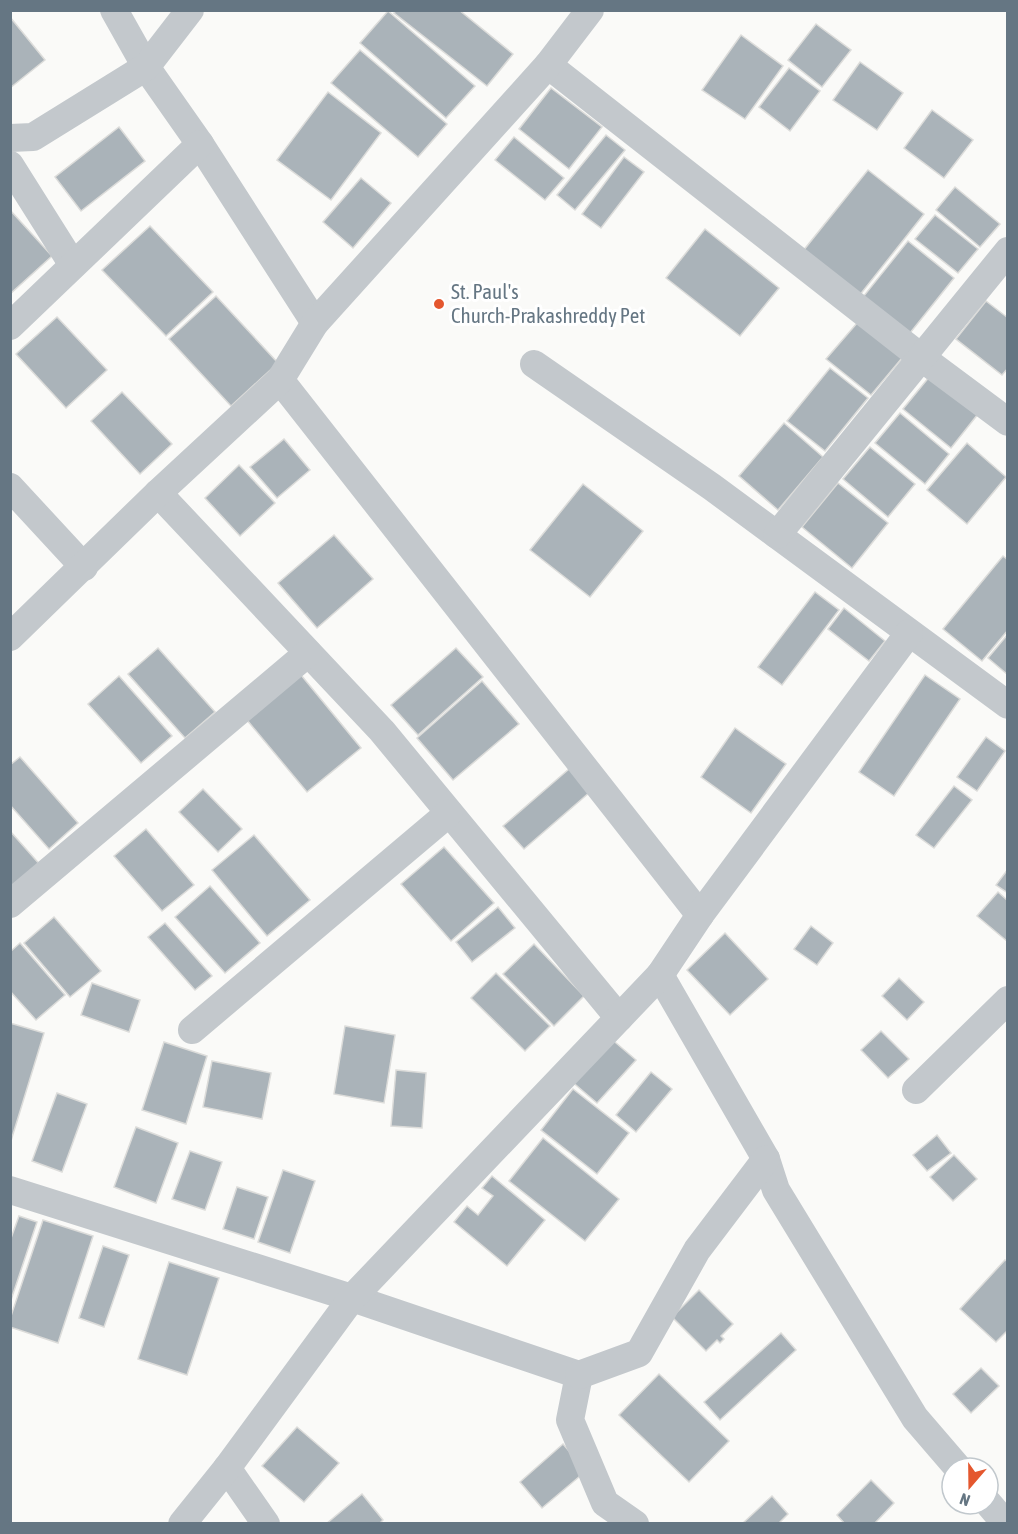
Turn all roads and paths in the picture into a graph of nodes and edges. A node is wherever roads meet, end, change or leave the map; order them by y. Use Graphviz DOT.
graph roads {
  1 [pos="114,10"];
  2 [pos="189,10"];
  3 [pos="590,10"];
  4 [pos="548,65"];
  5 [pos="146,67"];
  6 [pos="10,138"];
  7 [pos="200,144"];
  8 [pos="10,165"];
  9 [pos="1008,250"];
  10 [pos="74,266"];
  11 [pos="315,323"];
  12 [pos="10,326"];
  13 [pos="922,357"];
  14 [pos="534,364"];
  15 [pos="280,380"];
  16 [pos="1008,422"];
  17 [pos="10,487"];
  18 [pos="158,493"];
  19 [pos="777,535"];
  20 [pos="84,567"];
  21 [pos="909,633"];
  22 [pos="10,637"];
  23 [pos="308,653"];
  24 [pos="1008,705"];
  25 [pos="449,813"];
  26 [pos="10,904"];
  27 [pos="700,915"];
  28 [pos="660,975"];
  29 [pos="1008,1000"];
  30 [pos="619,1018"];
  31 [pos="192,1030"];
  32 [pos="916,1090"];
  33 [pos="766,1159"];
  34 [pos="10,1190"];
  35 [pos="352,1298"];
  36 [pos="579,1375"];
  37 [pos="948,1456"];
  38 [pos="227,1468"];
  39 [pos="182,1524"];
  40 [pos="266,1524"];
  41 [pos="634,1524"];
  1 -- 5 [label="street"];
  2 -- 5 [label="street"];
  3 -- 4 [label="street"];
  4 -- 11 [label="street"];
  4 -- 13 [label="street"];
  5 -- 6 [label="street"];
  5 -- 7 [label="street"];
  7 -- 10 [label="street"];
  7 -- 11 [label="street"];
  8 -- 10 [label="street"];
  9 -- 13 [label="street"];
  10 -- 12 [label="street"];
  11 -- 15 [label="street"];
  13 -- 16 [label="street"];
  13 -- 19 [label="street"];
  14 -- 19 [label="street"];
  15 -- 18 [label="street"];
  15 -- 27 [label="street"];
  17 -- 20 [label="street"];
  18 -- 20 [label="street"];
  18 -- 23 [label="street"];
  19 -- 21 [label="street"];
  20 -- 22 [label="street"];
  21 -- 24 [label="street"];
  21 -- 27 [label="street"];
  23 -- 25 [label="street"];
  23 -- 26 [label="street"];
  25 -- 30 [label="street"];
  25 -- 31 [label="street"];
  27 -- 28 [label="street"];
  28 -- 30 [label="street"];
  28 -- 33 [label="street"];
  29 -- 32 [label="street"];
  30 -- 35 [label="street"];
  33 -- 36 [label="street"];
  33 -- 37 [label="street"];
  34 -- 35 [label="street"];
  35 -- 36 [label="street"];
  35 -- 38 [label="street"];
  36 -- 41 [label="street"];
  38 -- 39 [label="street"];
  38 -- 40 [label="street"];
}
